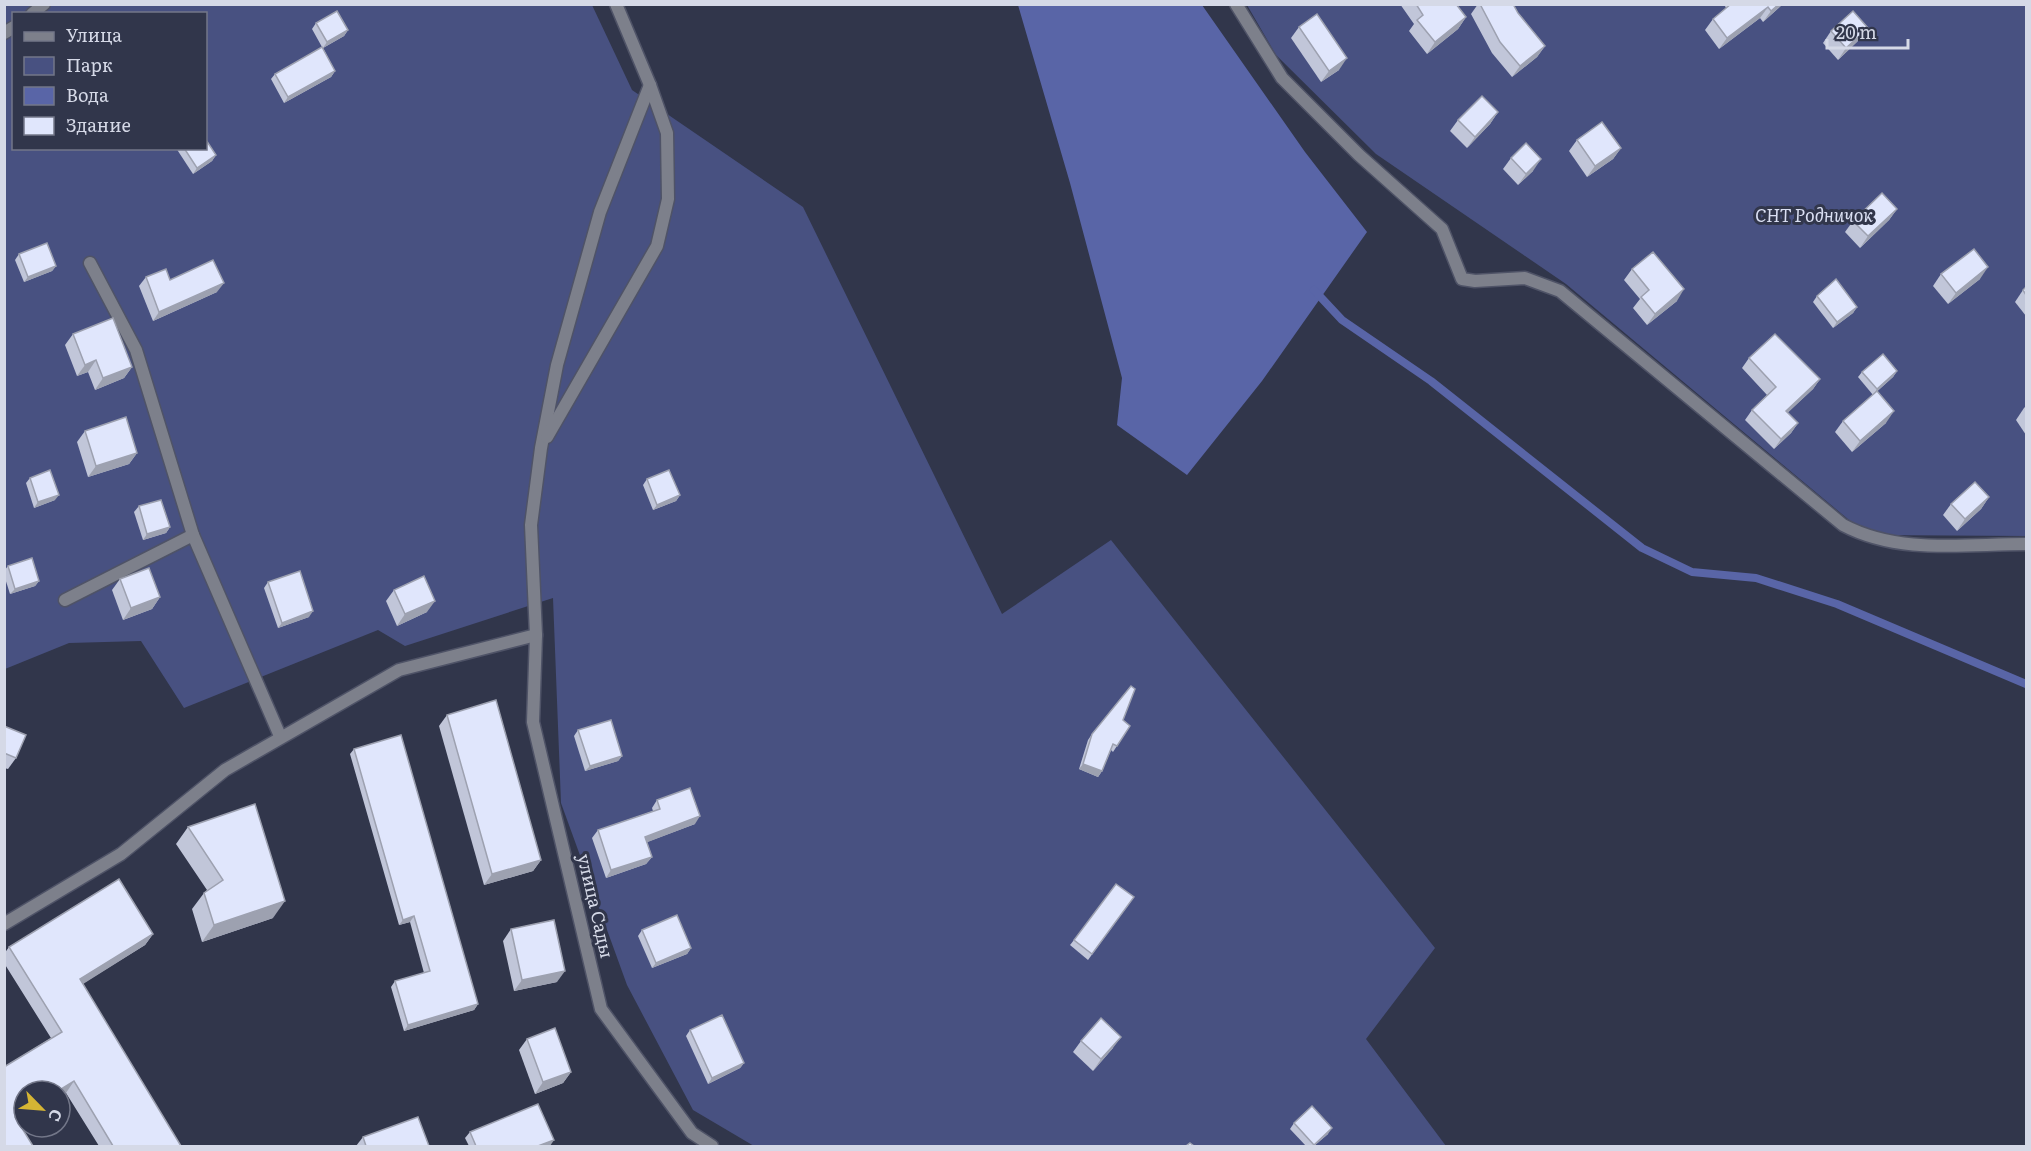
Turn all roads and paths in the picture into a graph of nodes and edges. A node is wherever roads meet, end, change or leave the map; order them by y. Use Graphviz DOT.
graph roads {
  1 [pos="616,4"];
  2 [pos="1236,4"];
  3 [pos="650,85"];
  4 [pos="90,263"];
  5 [pos="541,448"];
  6 [pos="193,536"];
  7 [pos="2026,544"];
  8 [pos="65,600"];
  9 [pos="536,635"];
  10 [pos="280,736"];
  11 [pos="4,924"];
  12 [pos="712,1146"];
  1 -- 3 [label="street"];
  2 -- 7 [label="street"];
  3 -- 5 [label="street, улица Сады"];
  3 -- 5 [label="street"];
  4 -- 6 [label="street"];
  5 -- 9 [label="street, улица Сады"];
  6 -- 8 [label="street"];
  6 -- 10 [label="street"];
  9 -- 10 [label="street"];
  9 -- 12 [label="street, улица Сады"];
  10 -- 11 [label="street"];
}
